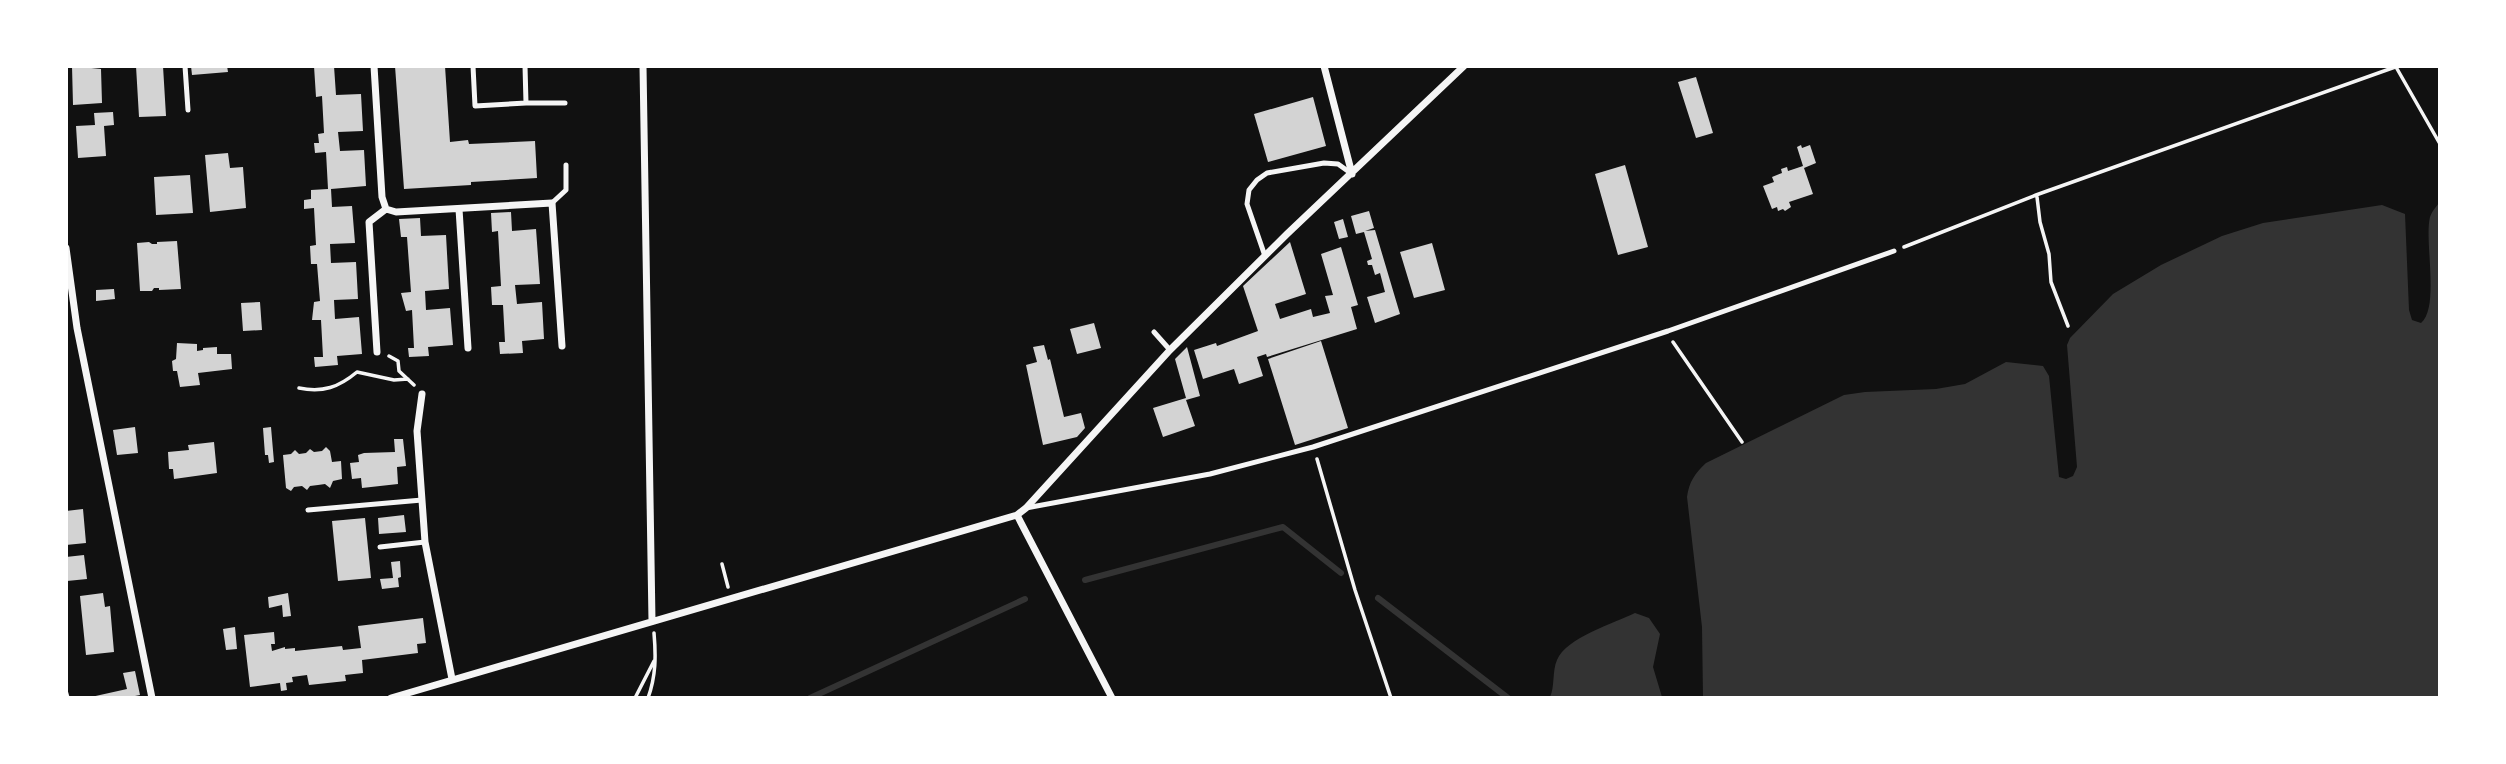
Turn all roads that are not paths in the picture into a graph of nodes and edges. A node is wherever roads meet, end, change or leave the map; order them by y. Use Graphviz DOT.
graph roads {
  1 [pos="185,66"];
  2 [pos="374,66"];
  3 [pos="473,66"];
  4 [pos="525,66"];
  5 [pos="643,66"];
  6 [pos="1324,66"];
  7 [pos="1464,66"];
  8 [pos="526,103"];
  9 [pos="565,103"];
  10 [pos="188,110"];
  11 [pos="566,165"];
  12 [pos="1352,174"];
  13 [pos="552,203"];
  14 [pos="386,209"];
  15 [pos="459,209"];
  16 [pos="66,248"];
  17 [pos="1894,251"];
  18 [pos="1265,256"];
  19 [pos="77,328"];
  20 [pos="66,329"];
  21 [pos="1154,332"];
  22 [pos="562,346"];
  23 [pos="468,348"];
  24 [pos="1170,350"];
  25 [pos="377,352"];
  26 [pos="422,394"];
  27 [pos="422,500"];
  28 [pos="1026,508"];
  29 [pos="308,510"];
  30 [pos="1017,515"];
  31 [pos="425,542"];
  32 [pos="380,547"];
  33 [pos="652,621"];
  34 [pos="452,679"];
  35 [pos="152,698"];
  36 [pos="391,698"];
  37 [pos="1112,698"];
  1 -- 10 [label="lane"];
  2 -- 14 [label="street"];
  3 -- 8 [label="lane"];
  4 -- 8 [label="lane"];
  5 -- 33 [label="street"];
  6 -- 12 [label="street"];
  7 -- 12 [label="street"];
  8 -- 9 [label="lane"];
  11 -- 13 [label="lane"];
  12 -- 18 [label="street"];
  12 -- 18 [label="lane"];
  13 -- 15 [label="street"];
  13 -- 22 [label="street"];
  14 -- 15 [label="street"];
  14 -- 25 [label="street"];
  15 -- 23 [label="street"];
  16 -- 19 [label="street"];
  17 -- 28 [label="lane"];
  18 -- 24 [label="street"];
  19 -- 20 [label="street"];
  19 -- 35 [label="street"];
  21 -- 24 [label="lane"];
  24 -- 28 [label="street"];
  26 -- 27 [label="street"];
  27 -- 29 [label="lane"];
  27 -- 31 [label="street"];
  28 -- 30 [label="street"];
  30 -- 33 [label="street"];
  30 -- 37 [label="street"];
  31 -- 32 [label="lane"];
  31 -- 34 [label="street"];
  33 -- 34 [label="street"];
  34 -- 36 [label="street"];
}
